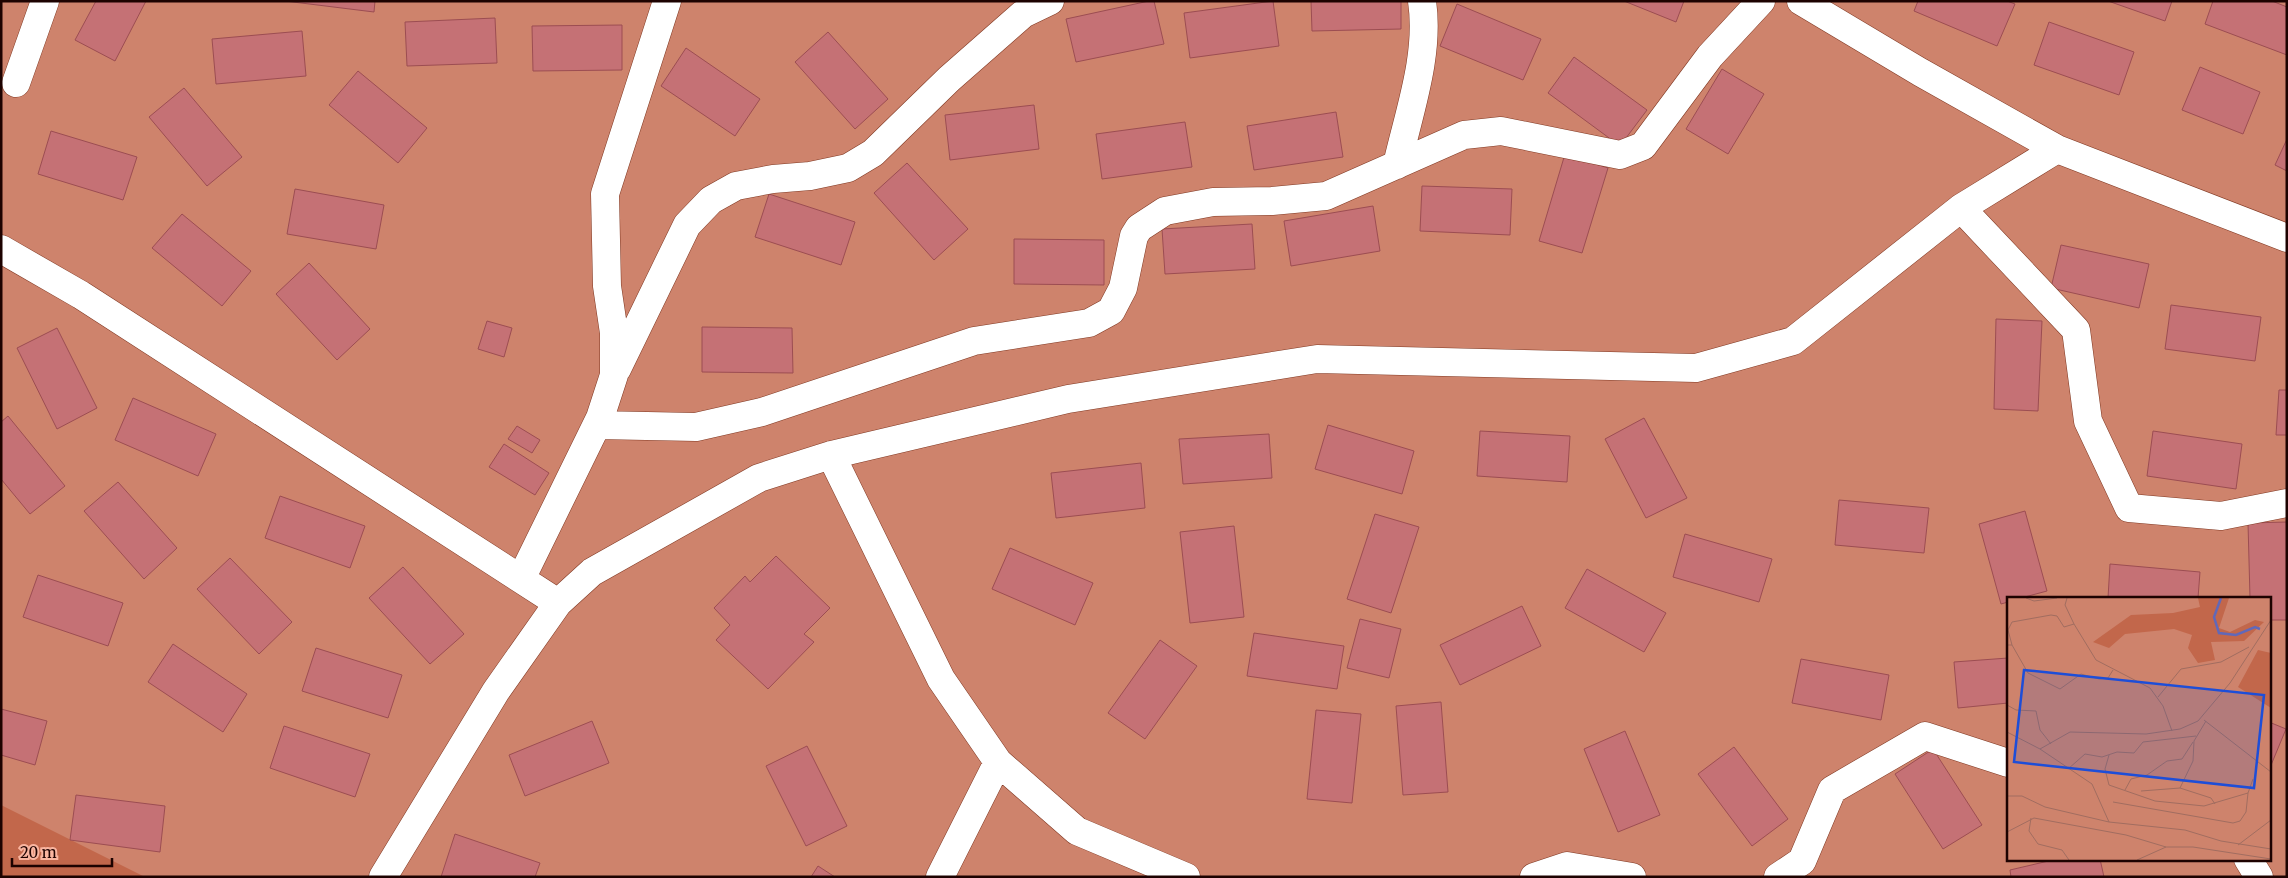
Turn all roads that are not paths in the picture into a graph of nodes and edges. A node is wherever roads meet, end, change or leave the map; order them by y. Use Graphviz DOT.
graph roads {
  1 [pos="45,1"];
  2 [pos="667,1"];
  3 [pos="1050,1"];
  4 [pos="1422,1"];
  5 [pos="1761,1"];
  6 [pos="1801,1"];
  7 [pos="16,83"];
  8 [pos="2057,149"];
  9 [pos="1397,165"];
  10 [pos="1961,208"];
  11 [pos="2287,238"];
  12 [pos="1,249"];
  13 [pos="614,375"];
  14 [pos="597,425"];
  15 [pos="831,455"];
  16 [pos="2287,503"];
  17 [pos="522,580"];
  18 [pos="558,603"];
  19 [pos="998,762"];
  20 [pos="2007,763"];
  21 [pos="2249,860"];
  22 [pos="383,877"];
  23 [pos="940,877"];
  24 [pos="1186,877"];
  25 [pos="1534,877"];
  26 [pos="1632,877"];
  27 [pos="1778,877"];
  28 [pos="2259,877"];
  1 -- 7 [label="street"];
  2 -- 13 [label="street"];
  3 -- 13 [label="street"];
  4 -- 9 [label="street"];
  5 -- 9 [label="street"];
  6 -- 8 [label="street"];
  8 -- 10 [label="street"];
  8 -- 11 [label="street"];
  9 -- 14 [label="street"];
  10 -- 15 [label="street"];
  10 -- 16 [label="street"];
  12 -- 17 [label="street"];
  13 -- 14 [label="street"];
  14 -- 17 [label="street"];
  15 -- 18 [label="street"];
  15 -- 19 [label="street"];
  17 -- 18 [label="street"];
  18 -- 22 [label="street"];
  19 -- 23 [label="street"];
  19 -- 24 [label="street"];
  20 -- 27 [label="street"];
  21 -- 28 [label="street"];
  25 -- 26 [label="street"];
}
